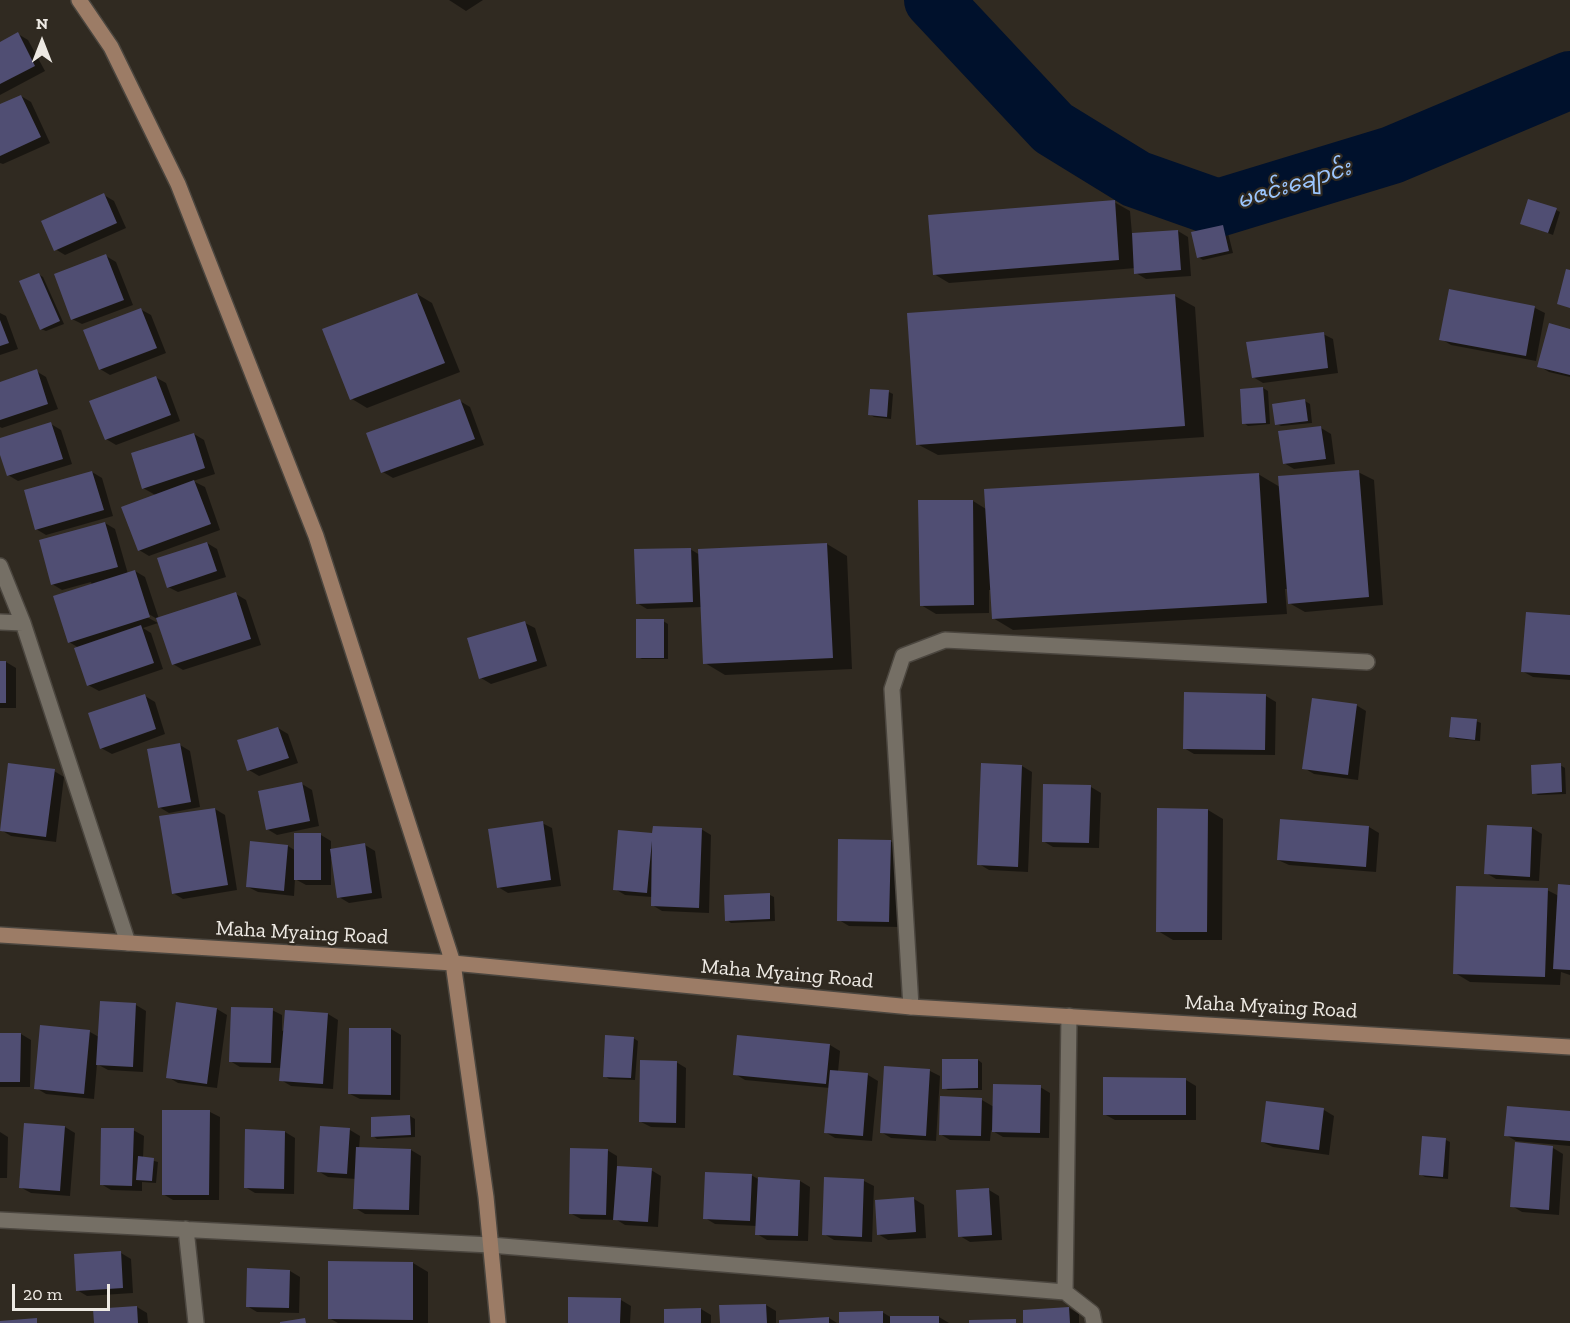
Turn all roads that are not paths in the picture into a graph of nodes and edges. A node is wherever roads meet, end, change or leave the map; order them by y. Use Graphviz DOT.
graph roads {
  1 [pos="79,0"];
  2 [pos="0,566"];
  3 [pos="0,622"];
  4 [pos="22,623"];
  5 [pos="1367,662"];
  6 [pos="0,934"];
  7 [pos="128,944"];
  8 [pos="453,963"];
  9 [pos="911,1006"];
  10 [pos="1069,1016"];
  11 [pos="1570,1047"];
  12 [pos="0,1220"];
  13 [pos="186,1229"];
  14 [pos="490,1245"];
  15 [pos="1065,1292"];
  16 [pos="196,1323"];
  17 [pos="498,1323"];
  18 [pos="1094,1323"];
  1 -- 8 [label="street"];
  2 -- 4 [label="street"];
  3 -- 4 [label="street"];
  4 -- 7 [label="street"];
  5 -- 9 [label="street"];
  6 -- 7 [label="street, Maha Myaing Road"];
  7 -- 8 [label="street, Maha Myaing Road"];
  8 -- 9 [label="street, Maha Myaing Road"];
  8 -- 14 [label="street"];
  9 -- 10 [label="street, Maha Myaing Road"];
  10 -- 11 [label="street, Maha Myaing Road"];
  10 -- 15 [label="street"];
  12 -- 13 [label="street"];
  13 -- 14 [label="street"];
  13 -- 16 [label="street"];
  14 -- 15 [label="street"];
  14 -- 17 [label="street"];
  15 -- 18 [label="street"];
}
